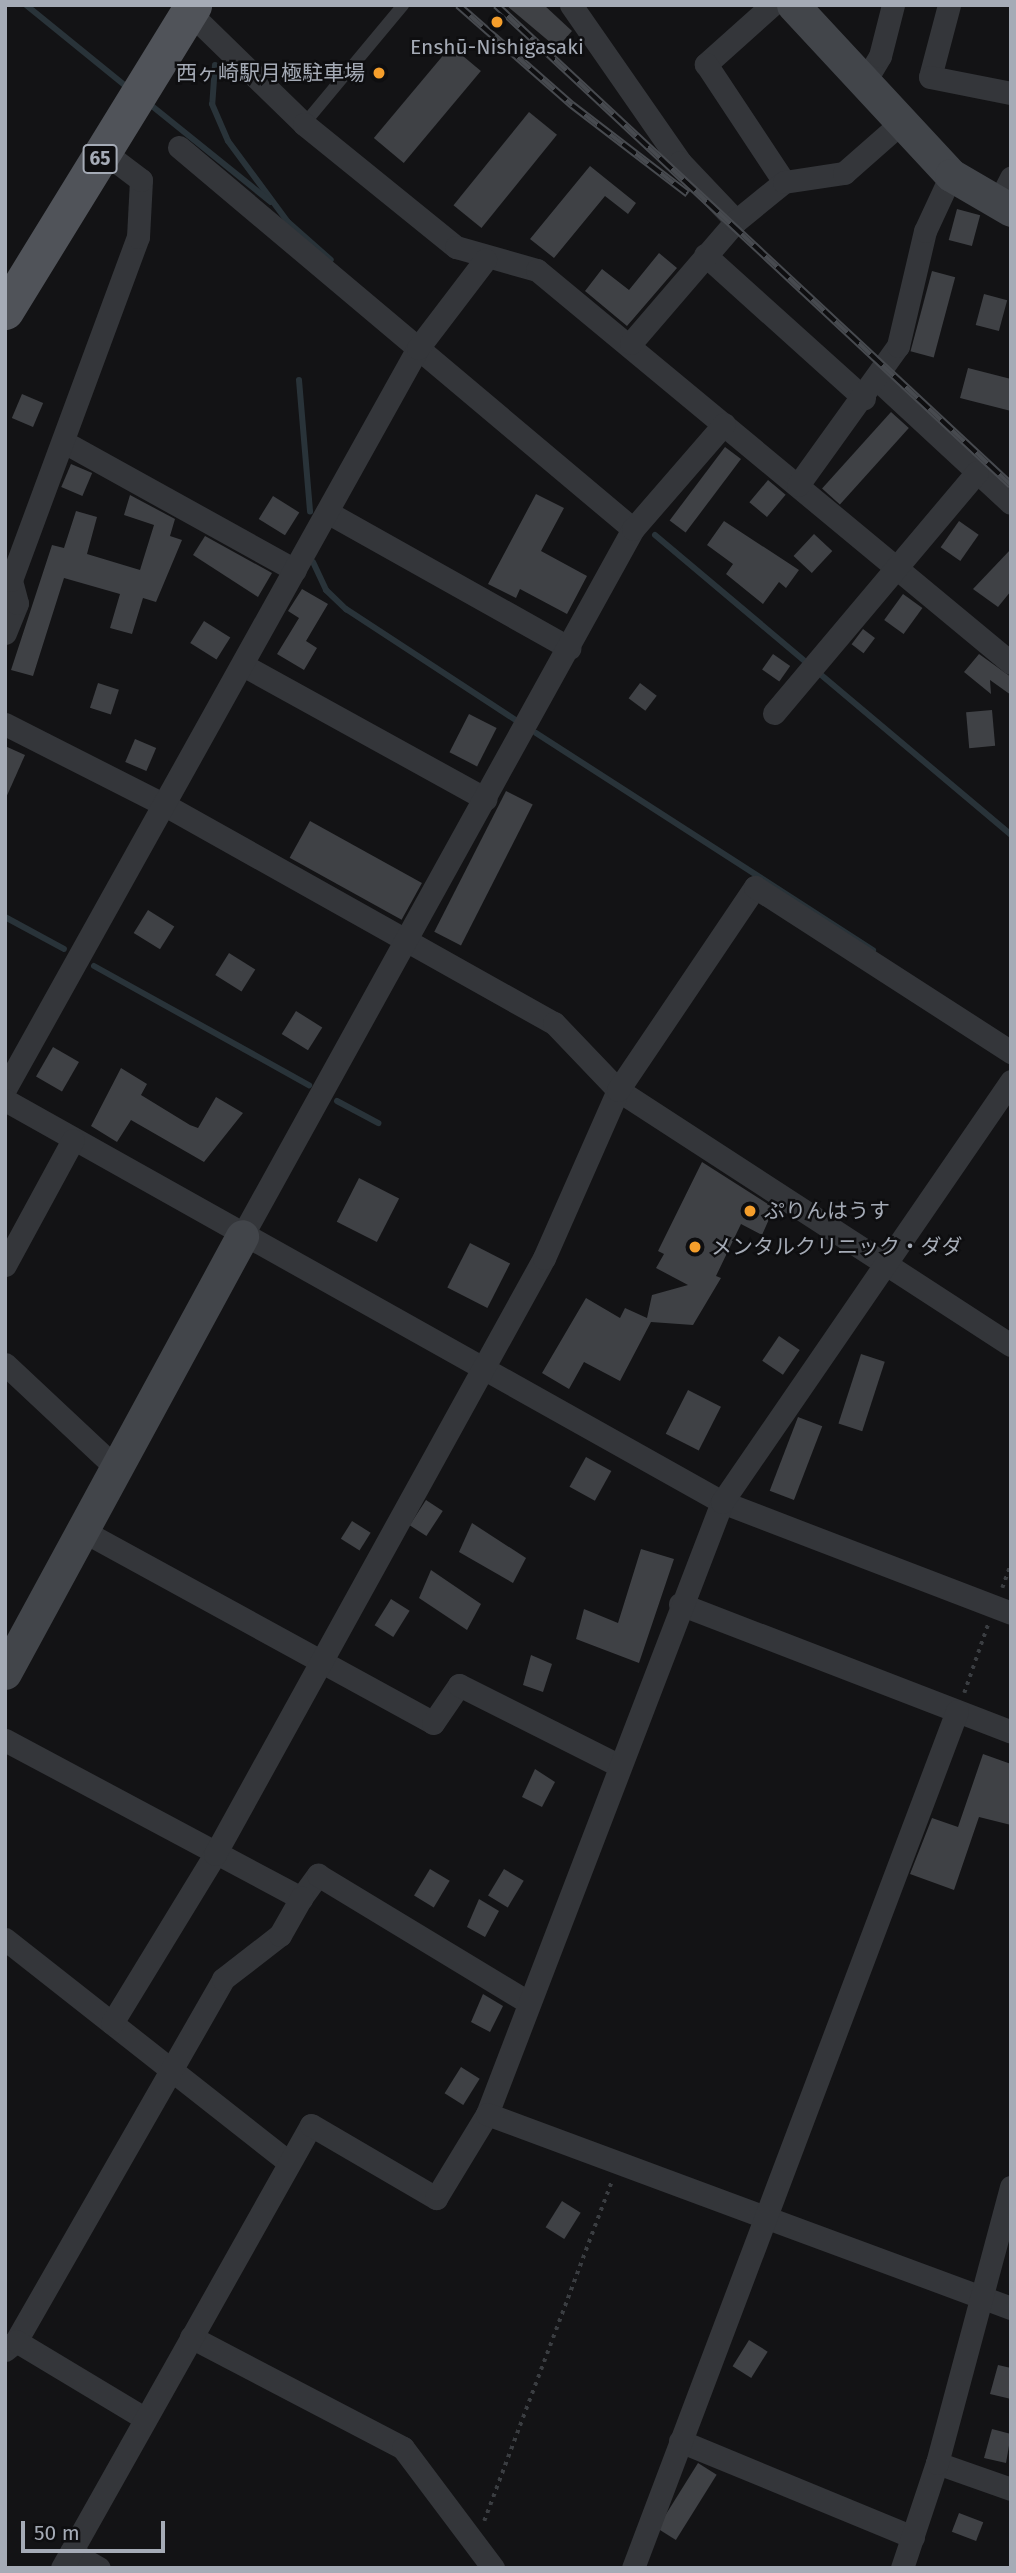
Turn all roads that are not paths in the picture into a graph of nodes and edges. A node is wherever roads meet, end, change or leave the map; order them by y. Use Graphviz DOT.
graph roads {
  1 [pos="403,5"];
  2 [pos="570,5"];
  3 [pos="772,5"];
  4 [pos="793,5"];
  5 [pos="893,5"];
  6 [pos="949,5"];
  7 [pos="191,9"];
  8 [pos="865,81"];
  9 [pos="1011,93"];
  10 [pos="902,122"];
  11 [pos="304,124"];
  12 [pos="178,147"];
  13 [pos="104,152"];
  14 [pos="950,174"];
  15 [pos="784,182"];
  16 [pos="1006,197"];
  17 [pos="736,220"];
  18 [pos="705,255"];
  19 [pos="485,260"];
  20 [pos="5,312"];
  21 [pos="631,343"];
  22 [pos="418,348"];
  23 [pos="871,389"];
  24 [pos="724,424"];
  25 [pos="64,442"];
  26 [pos="977,471"];
  27 [pos="798,485"];
  28 [pos="1011,503"];
  29 [pos="327,512"];
  30 [pos="633,529"];
  31 [pos="295,570"];
  32 [pos="897,570"];
  33 [pos="5,633"];
  34 [pos="569,648"];
  35 [pos="1011,663"];
  36 [pos="243,665"];
  37 [pos="774,713"];
  38 [pos="5,724"];
  39 [pos="486,799"];
  40 [pos="165,805"];
  41 [pos="407,940"];
  42 [pos="1011,1052"];
  43 [pos="1011,1081"];
  44 [pos="5,1088"];
  45 [pos="618,1090"];
  46 [pos="5,1100"];
  47 [pos="73,1140"];
  48 [pos="242,1236"];
  49 [pos="5,1265"];
  50 [pos="887,1268"];
  51 [pos="1011,1345"];
  52 [pos="5,1364"];
  53 [pos="483,1367"];
  54 [pos="116,1468"];
  55 [pos="722,1502"];
  56 [pos="82,1531"];
  57 [pos="680,1604"];
  58 [pos="1003,1610"];
  59 [pos="321,1660"];
  60 [pos="5,1673"];
  61 [pos="957,1712"];
  62 [pos="1011,1732"];
  63 [pos="5,1740"];
  64 [pos="618,1765"];
  65 [pos="215,1854"];
  66 [pos="301,1898"];
  67 [pos="5,1939"];
  68 [pos="526,2001"];
  69 [pos="112,2023"];
  70 [pos="171,2072"];
  71 [pos="487,2114"];
  72 [pos="286,2160"];
  73 [pos="1011,2187"];
  74 [pos="765,2216"];
  75 [pos="981,2300"];
  76 [pos="1011,2308"];
  77 [pos="191,2337"];
  78 [pos="10,2345"];
  79 [pos="144,2418"];
  80 [pos="680,2441"];
  81 [pos="937,2463"];
  82 [pos="1011,2489"];
  83 [pos="913,2537"];
  84 [pos="66,2560"];
  85 [pos="99,2568"];
  86 [pos="494,2568"];
  87 [pos="633,2568"];
  88 [pos="902,2568"];
  1 -- 11 [label="lane"];
  2 -- 17 [label="street"];
  3 -- 15 [label="street"];
  4 -- 8 [label="street"];
  5 -- 8 [label="street"];
  6 -- 9 [label="street"];
  7 -- 11 [label="street"];
  7 -- 13 [label="main road, 65"];
  8 -- 10 [label="street"];
  10 -- 14 [label="street"];
  10 -- 15 [label="street"];
  11 -- 19 [label="street"];
  12 -- 22 [label="street"];
  13 -- 20 [label="main road, 65"];
  13 -- 25 [label="street"];
  14 -- 16 [label="street"];
  14 -- 23 [label="street"];
  15 -- 17 [label="street"];
  17 -- 18 [label="street"];
  18 -- 21 [label="street"];
  18 -- 23 [label="street"];
  19 -- 21 [label="street"];
  19 -- 22 [label="street"];
  21 -- 24 [label="street"];
  22 -- 29 [label="street"];
  22 -- 30 [label="street"];
  23 -- 26 [label="street"];
  23 -- 27 [label="street"];
  24 -- 27 [label="street"];
  24 -- 30 [label="street"];
  25 -- 31 [label="street"];
  25 -- 33 [label="street"];
  26 -- 28 [label="street"];
  26 -- 32 [label="street"];
  27 -- 32 [label="street"];
  29 -- 31 [label="street"];
  29 -- 34 [label="street"];
  30 -- 34 [label="street"];
  31 -- 36 [label="street"];
  32 -- 35 [label="street"];
  32 -- 37 [label="street"];
  34 -- 39 [label="street"];
  36 -- 39 [label="street"];
  36 -- 40 [label="street"];
  38 -- 40 [label="street"];
  39 -- 41 [label="street"];
  40 -- 41 [label="street"];
  40 -- 44 [label="street"];
  41 -- 45 [label="street"];
  41 -- 48 [label="street"];
  42 -- 45 [label="street"];
  43 -- 50 [label="street"];
  45 -- 50 [label="street"];
  45 -- 53 [label="street"];
  46 -- 47 [label="street"];
  47 -- 48 [label="street"];
  47 -- 49 [label="street"];
  48 -- 53 [label="street"];
  48 -- 54 [label="street"];
  50 -- 51 [label="street"];
  50 -- 55 [label="street"];
  52 -- 54 [label="street"];
  53 -- 55 [label="street"];
  53 -- 59 [label="street"];
  54 -- 56 [label="street"];
  55 -- 57 [label="street"];
  55 -- 58 [label="street"];
  56 -- 59 [label="street"];
  56 -- 60 [label="street"];
  57 -- 61 [label="street"];
  57 -- 64 [label="street"];
  59 -- 64 [label="street"];
  59 -- 65 [label="street"];
  61 -- 62 [label="street"];
  61 -- 74 [label="street"];
  63 -- 65 [label="street"];
  64 -- 68 [label="street"];
  65 -- 66 [label="street"];
  65 -- 69 [label="street"];
  66 -- 68 [label="street"];
  66 -- 70 [label="street"];
  67 -- 69 [label="street"];
  68 -- 71 [label="street"];
  69 -- 70 [label="street"];
  70 -- 72 [label="street"];
  70 -- 78 [label="street"];
  71 -- 72 [label="street"];
  71 -- 74 [label="street"];
  72 -- 77 [label="street"];
  73 -- 75 [label="street"];
  74 -- 75 [label="street"];
  74 -- 80 [label="street"];
  75 -- 76 [label="street"];
  75 -- 81 [label="street"];
  77 -- 79 [label="street"];
  77 -- 86 [label="street"];
  78 -- 79 [label="street"];
  79 -- 84 [label="street"];
  80 -- 83 [label="street"];
  80 -- 87 [label="street"];
  81 -- 82 [label="street"];
  81 -- 83 [label="street"];
  83 -- 88 [label="street"];
  84 -- 85 [label="street"];
}
